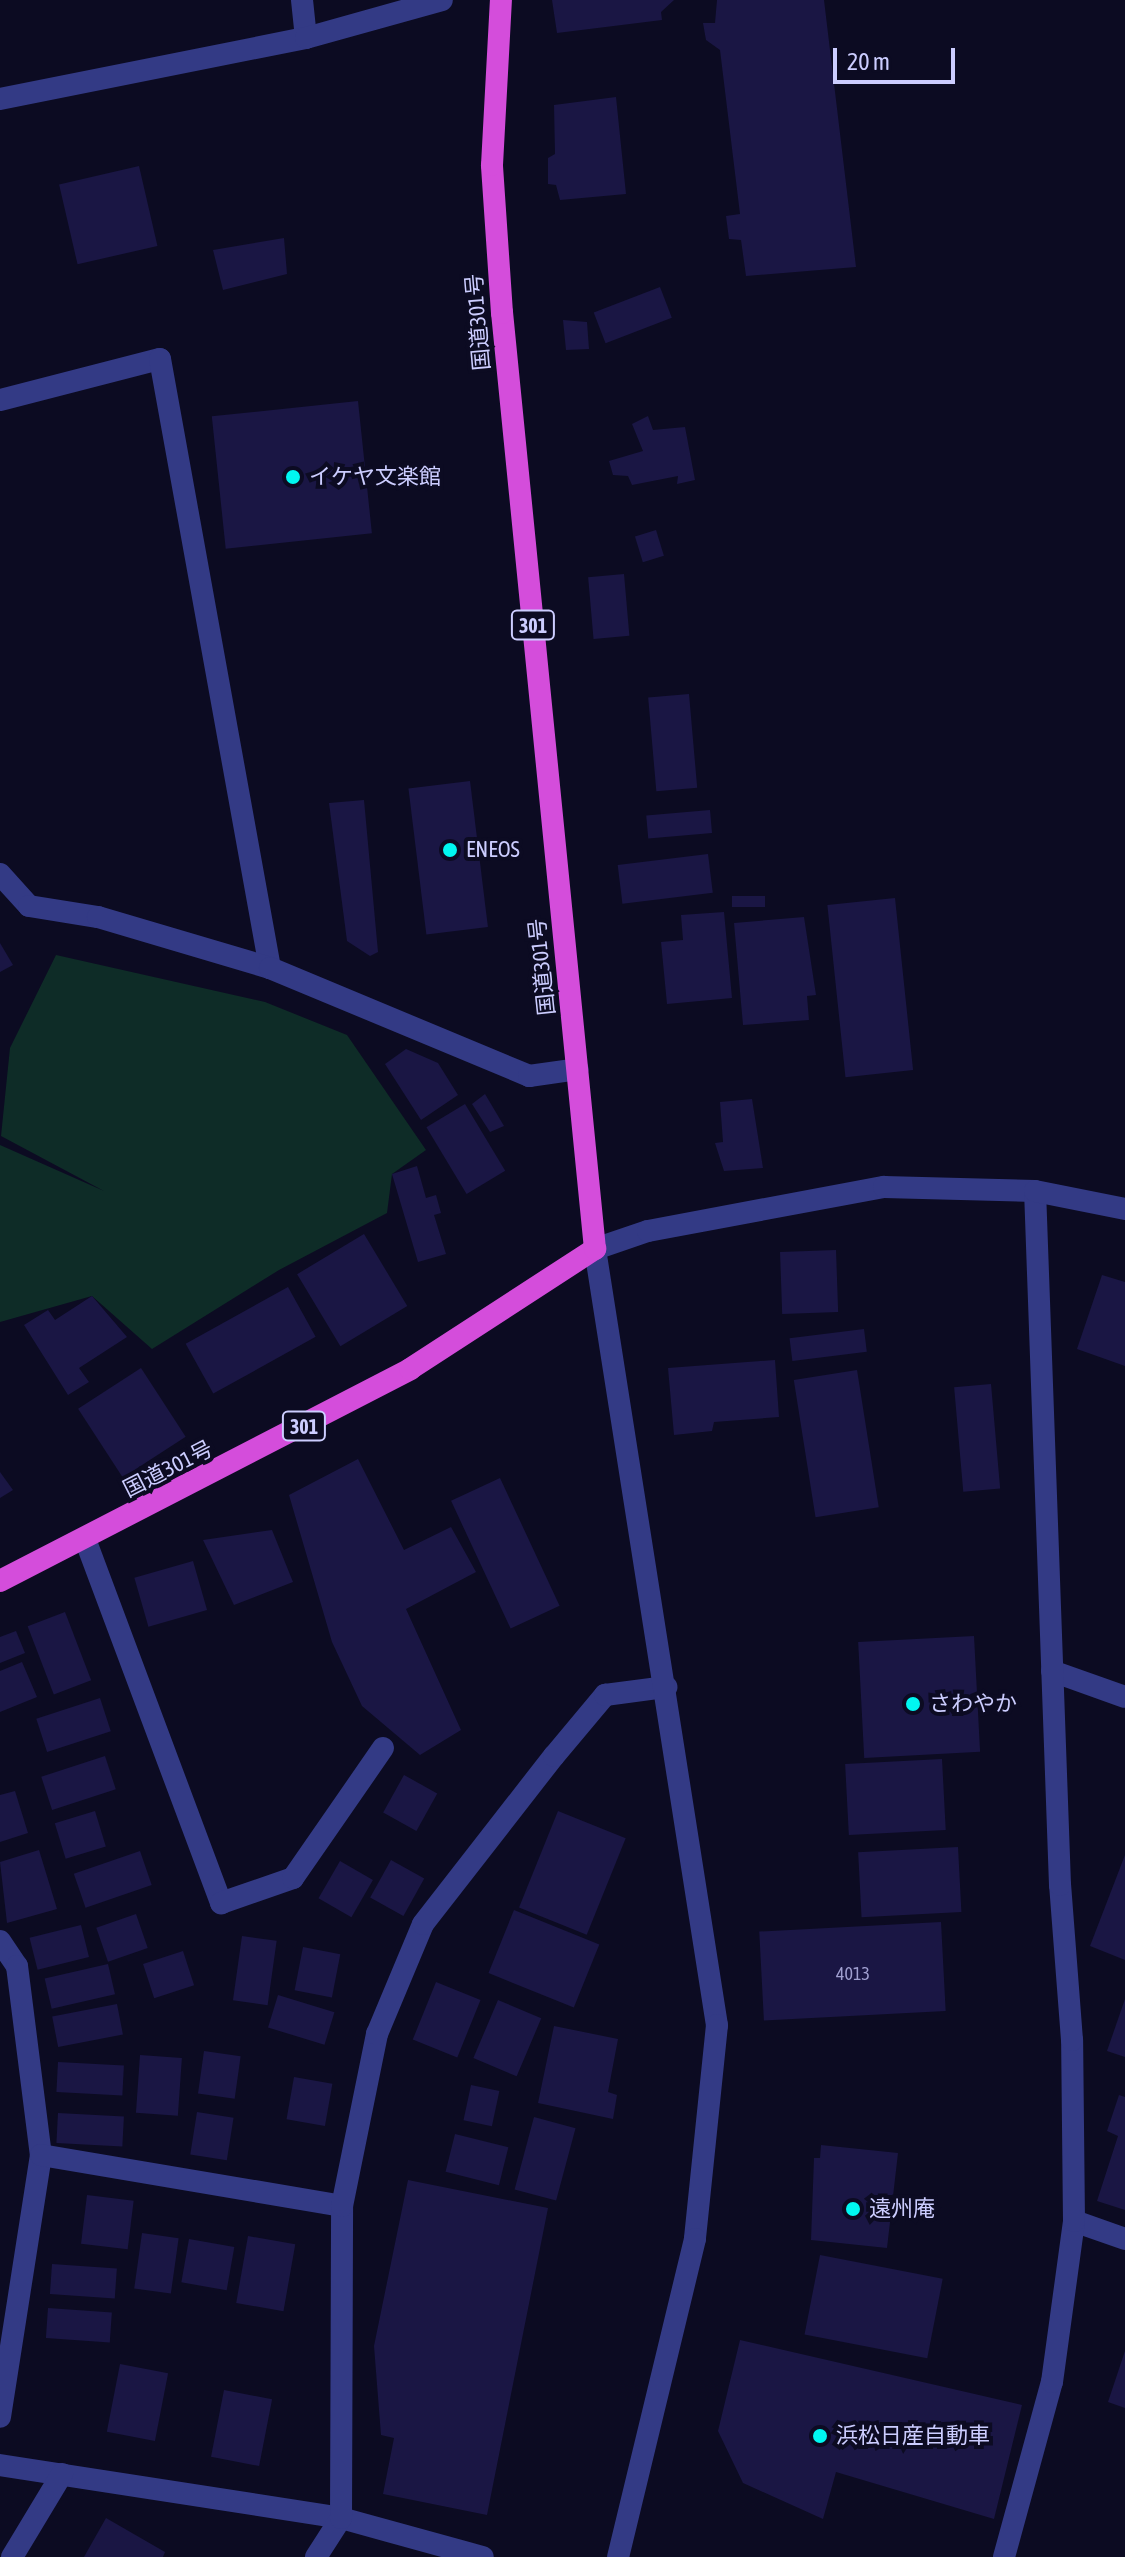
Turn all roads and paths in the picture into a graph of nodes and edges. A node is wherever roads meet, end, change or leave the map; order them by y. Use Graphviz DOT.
graph roads {
  1 [pos="302,0"];
  2 [pos="442,0"];
  3 [pos="501,0"];
  4 [pos="306,38"];
  5 [pos="0,99"];
  6 [pos="0,400"];
  7 [pos="0,874"];
  8 [pos="270,968"];
  9 [pos="578,1069"];
  10 [pos="1035,1191"];
  11 [pos="1125,1209"];
  12 [pos="595,1249"];
  13 [pos="85,1539"];
  14 [pos="0,1581"];
  15 [pos="1052,1671"];
  16 [pos="666,1687"];
  17 [pos="1125,1697"];
  18 [pos="383,1748"];
  19 [pos="0,1941"];
  20 [pos="41,2155"];
  21 [pos="342,2206"];
  22 [pos="1074,2221"];
  23 [pos="1125,2239"];
  24 [pos="0,2417"];
  25 [pos="0,2465"];
  26 [pos="62,2474"];
  27 [pos="341,2518"];
  28 [pos="12,2557"];
  29 [pos="316,2557"];
  30 [pos="483,2557"];
  31 [pos="618,2557"];
  32 [pos="1004,2557"];
  1 -- 4 [label="street"];
  2 -- 4 [label="street"];
  3 -- 9 [label="highway, 国道301号 / 301"];
  4 -- 5 [label="street"];
  6 -- 8 [label="street"];
  7 -- 8 [label="street"];
  8 -- 9 [label="street"];
  9 -- 12 [label="highway, 国道301号 / 301"];
  10 -- 11 [label="street"];
  10 -- 12 [label="street"];
  10 -- 15 [label="street"];
  12 -- 13 [label="highway, 国道301号 / 301"];
  12 -- 16 [label="street"];
  13 -- 14 [label="highway, 国道301号 / 301"];
  13 -- 18 [label="street"];
  15 -- 17 [label="street"];
  15 -- 22 [label="street"];
  16 -- 21 [label="street"];
  16 -- 31 [label="street"];
  19 -- 20 [label="street"];
  20 -- 21 [label="street"];
  20 -- 24 [label="street"];
  21 -- 27 [label="street"];
  22 -- 23 [label="street"];
  22 -- 32 [label="street"];
  25 -- 26 [label="street"];
  26 -- 27 [label="street"];
  26 -- 28 [label="street"];
  27 -- 29 [label="street"];
  27 -- 30 [label="street"];
}
